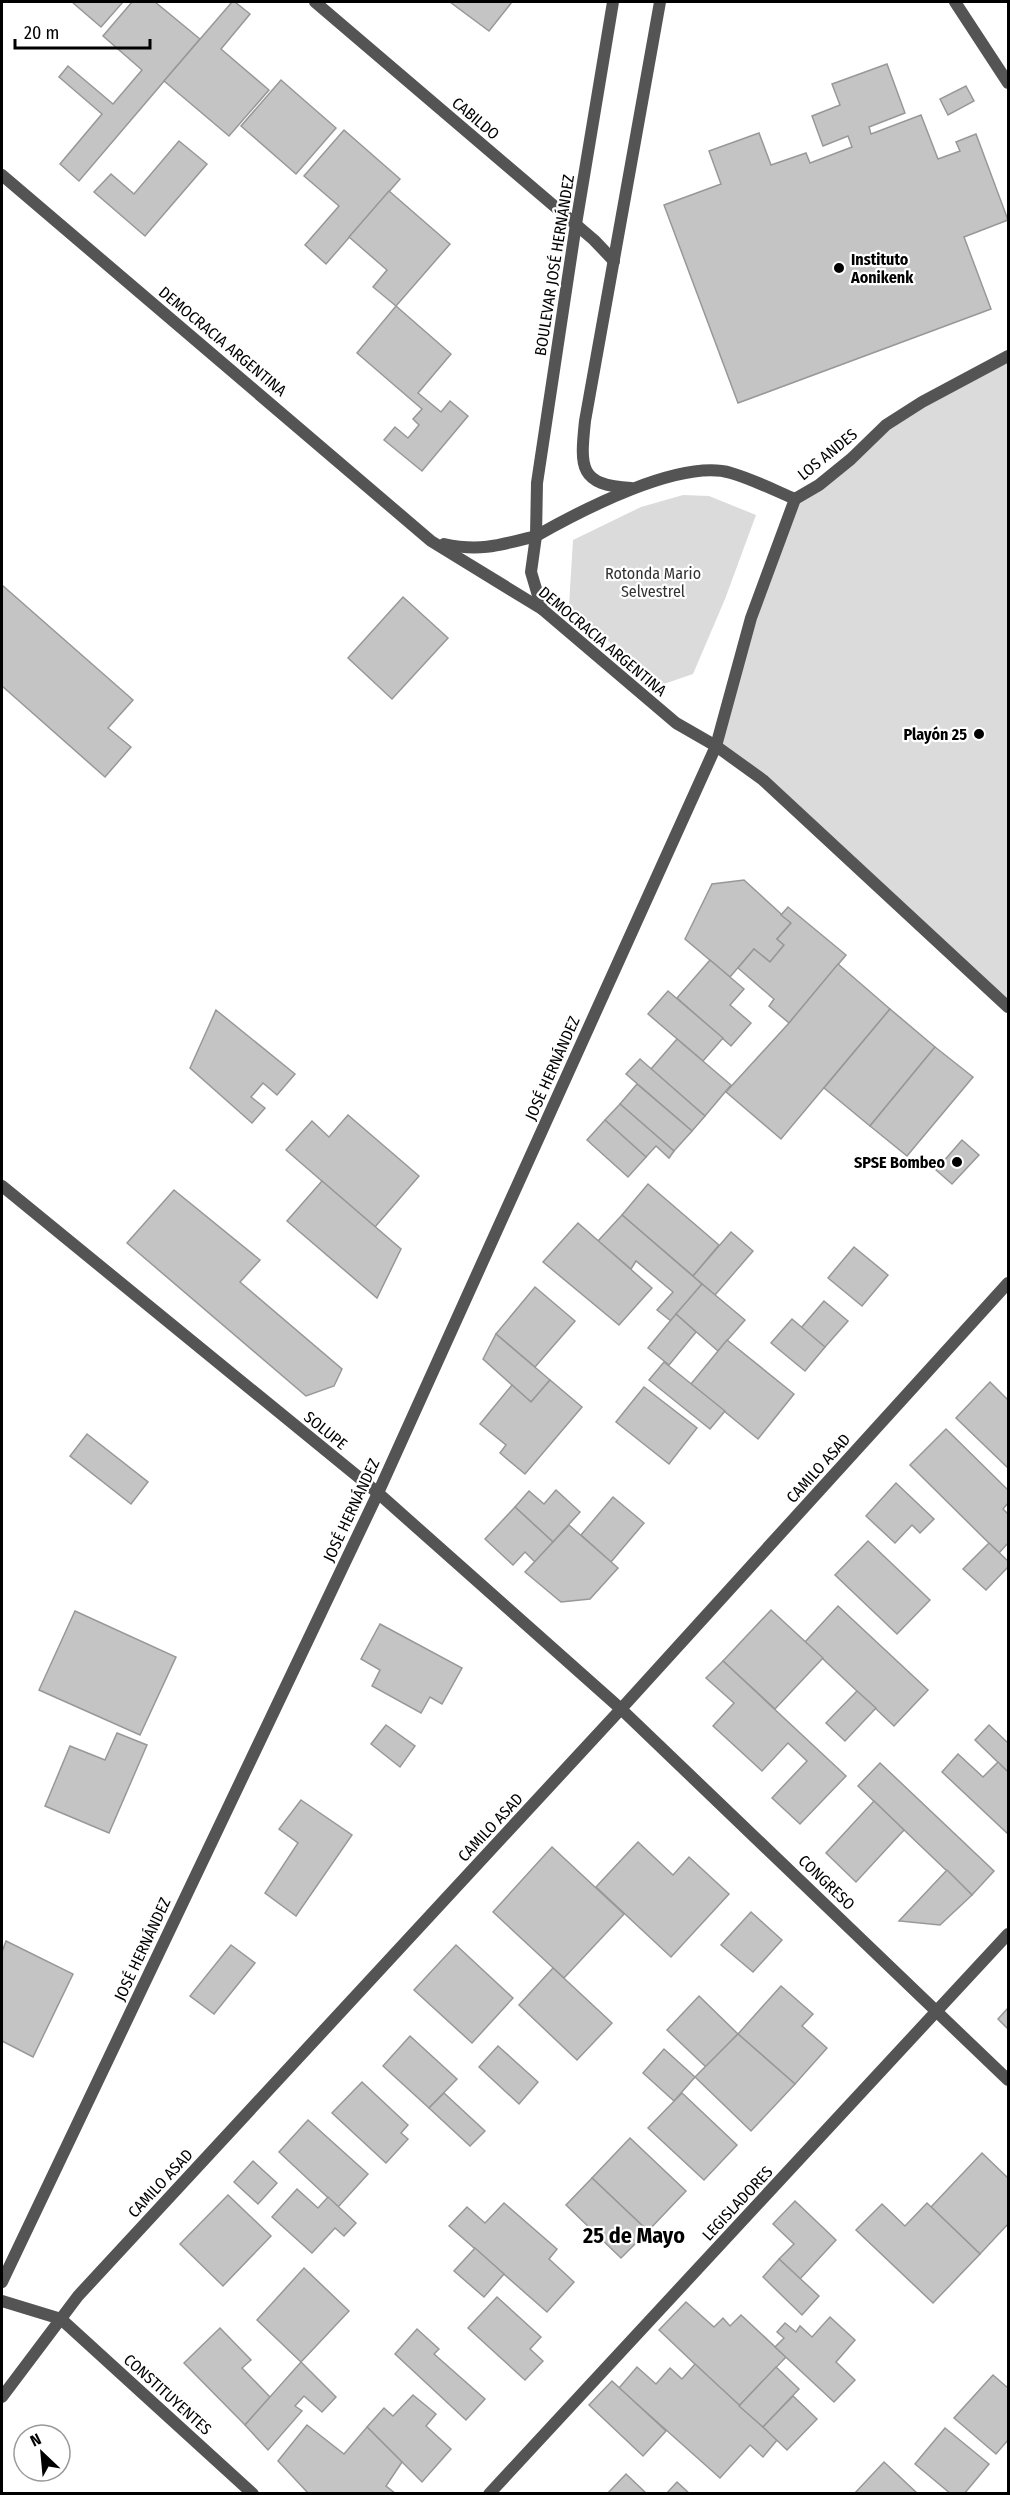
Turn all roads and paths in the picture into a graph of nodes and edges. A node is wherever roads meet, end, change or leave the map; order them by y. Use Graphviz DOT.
graph roads {
  1 [pos="315,2"];
  2 [pos="613,2"];
  3 [pos="660,2"];
  4 [pos="955,2"];
  5 [pos="1008,83"];
  6 [pos="2,175"];
  7 [pos="576,224"];
  8 [pos="614,261"];
  9 [pos="1008,356"];
  10 [pos="632,488"];
  11 [pos="795,499"];
  12 [pos="536,536"];
  13 [pos="431,541"];
  14 [pos="543,609"];
  15 [pos="716,747"];
  16 [pos="1008,1007"];
  17 [pos="2,1186"];
  18 [pos="1008,1283"];
  19 [pos="378,1493"];
  20 [pos="621,1709"];
  21 [pos="1008,1934"];
  22 [pos="939,2012"];
  23 [pos="1008,2080"];
  24 [pos="2,2282"];
  25 [pos="2,2301"];
  26 [pos="61,2319"];
  27 [pos="2,2397"];
  28 [pos="253,2493"];
  29 [pos="489,2493"];
  1 -- 7 [label="street, CABILDO"];
  2 -- 7 [label="street, BOULEVAR JOSÉ HERNÁNDEZ"];
  3 -- 8 [label="street"];
  4 -- 5 [label="street"];
  6 -- 13 [label="street, DEMOCRACIA ARGENTINA"];
  7 -- 8 [label="street, CABILDO"];
  7 -- 12 [label="street, BOULEVAR JOSÉ HERNÁNDEZ"];
  8 -- 10 [label="street"];
  9 -- 11 [label="street, LOS ANDES"];
  10 -- 11 [label="street"];
  10 -- 12 [label="street"];
  11 -- 15 [label="street, LOS ANDES"];
  12 -- 13 [label="street"];
  12 -- 14 [label="street, BOULEVAR JOSÉ HERNÁNDEZ"];
  13 -- 14 [label="street, DEMOCRACIA ARGENTINA"];
  14 -- 15 [label="street, DEMOCRACIA ARGENTINA"];
  15 -- 16 [label="street, DEMOCRACIA ARGENTINA"];
  15 -- 19 [label="street, JOSÉ HERNÁNDEZ"];
  17 -- 19 [label="street, SOLUPE"];
  18 -- 20 [label="street, CAMILO ASAD"];
  19 -- 20 [label="street, SOLUPE"];
  19 -- 24 [label="street, JOSÉ HERNÁNDEZ"];
  20 -- 22 [label="street, CONGRESO"];
  20 -- 26 [label="street, CAMILO ASAD"];
  21 -- 22 [label="street, LEGISLADORES"];
  22 -- 23 [label="street, CONGRESO"];
  22 -- 29 [label="street, LEGISLADORES"];
  25 -- 26 [label="street"];
  26 -- 27 [label="street, CAMILO ASAD"];
  26 -- 28 [label="street, CONSTITUYENTES"];
}
